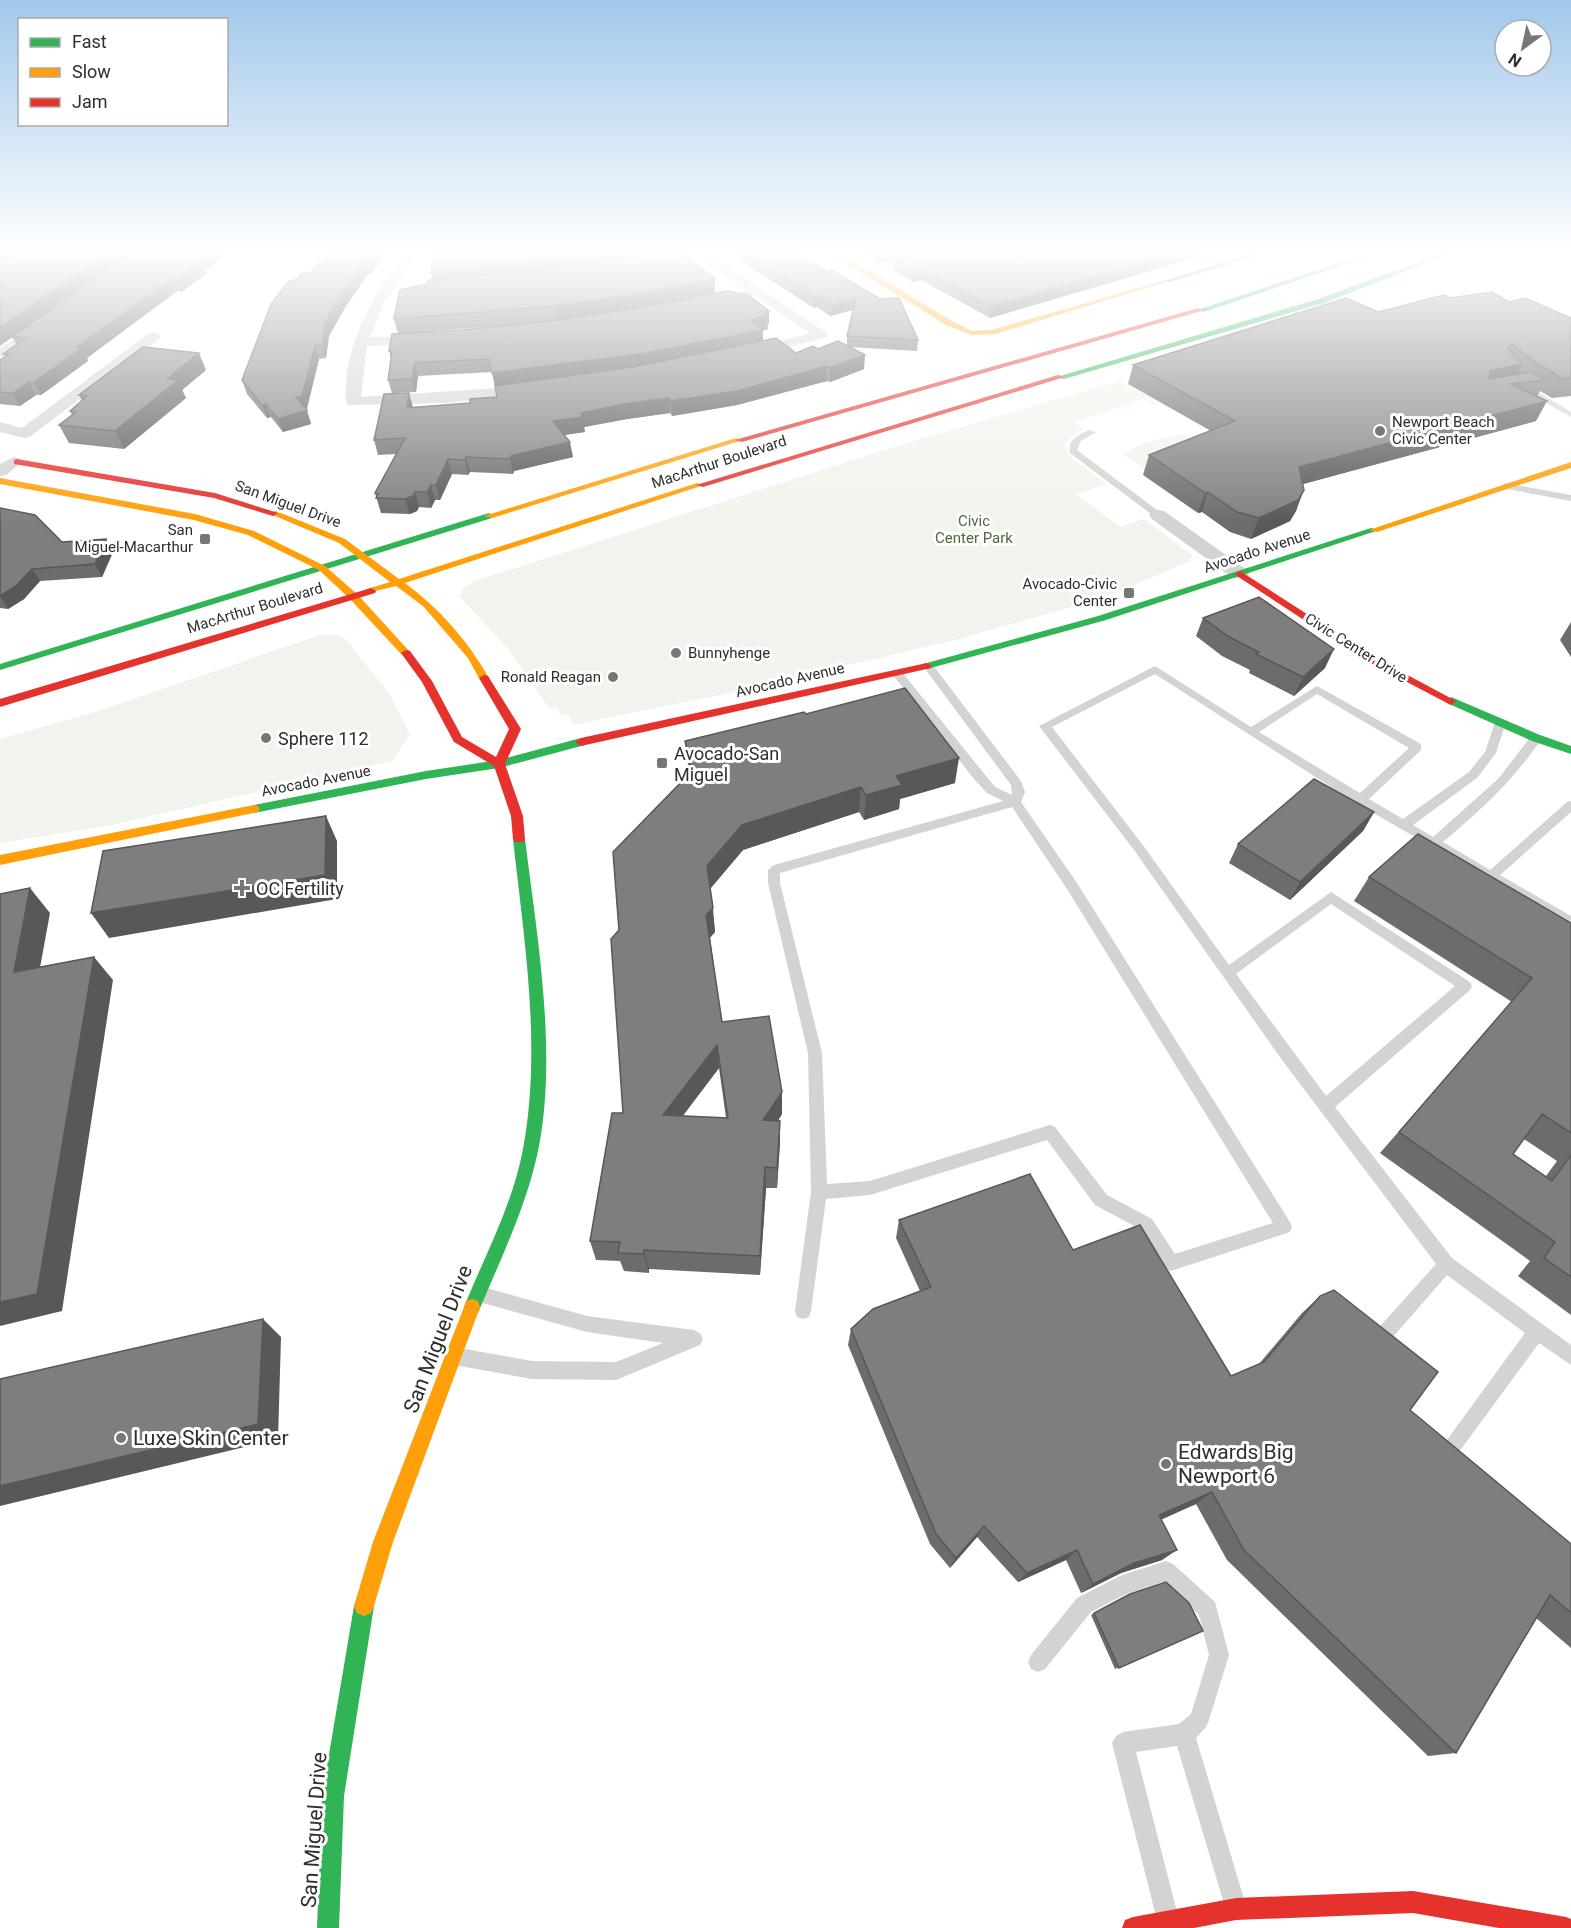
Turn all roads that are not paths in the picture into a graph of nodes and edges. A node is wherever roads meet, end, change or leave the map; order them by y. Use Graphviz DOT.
graph roads {
  1 [pos="15,344"];
  2 [pos="143,344"];
  3 [pos="360,344"];
  4 [pos="785,344"];
  5 [pos="1081,344"];
  6 [pos="1178,344"];
  7 [pos="0,354"];
  8 [pos="738,357"];
  9 [pos="1517,385"];
  10 [pos="549,389"];
  11 [pos="1571,415"];
  12 [pos="0,427"];
  13 [pos="1092,432"];
  14 [pos="5,464"];
  15 [pos="1571,465"];
  16 [pos="0,481"];
  17 [pos="1505,486"];
  18 [pos="1571,498"];
  19 [pos="1158,515"];
  20 [pos="363,556"];
  21 [pos="322,568"];
  22 [pos="1240,574"];
  23 [pos="400,582"];
  24 [pos="353,596"];
  25 [pos="928,666"];
  26 [pos="0,667"];
  27 [pos="897,673"];
  28 [pos="0,703"];
  29 [pos="1500,722"];
  30 [pos="1251,732"];
  31 [pos="1536,738"];
  32 [pos="1571,750"];
  33 [pos="499,764"];
  34 [pos="1360,800"];
  35 [pos="1015,802"];
  36 [pos="1571,805"];
  37 [pos="1404,825"];
  38 [pos="1434,843"];
  39 [pos="0,860"];
  40 [pos="1491,876"];
  41 [pos="1571,922"];
  42 [pos="1228,973"];
  43 [pos="1325,1106"];
  44 [pos="819,1192"];
  45 [pos="1446,1264"];
  46 [pos="477,1293"];
  47 [pos="803,1311"];
  48 [pos="1537,1331"];
  49 [pos="1380,1339"];
  50 [pos="452,1356"];
  51 [pos="1571,1356"];
  52 [pos="1450,1450"];
  53 [pos="1038,1662"];
  54 [pos="1184,1734"];
  55 [pos="1236,1909"];
  56 [pos="1168,1920"];
  57 [pos="328,1928"];
  58 [pos="1133,1928"];
  59 [pos="1566,1928"];
  1 -- 7 [label="street"];
  2 -- 12 [label="street"];
  3 -- 10 [label="street"];
  4 -- 8 [label="street"];
  5 -- 20 [label="main road, MacArthur Boulevard"];
  6 -- 23 [label="main road, MacArthur Boulevard"];
  9 -- 11 [label="lane"];
  13 -- 19 [label="lane"];
  14 -- 20 [label="main road, San Miguel Drive"];
  15 -- 17 [label="main road, Avocado Avenue"];
  16 -- 21 [label="main road"];
  17 -- 18 [label="lane"];
  17 -- 22 [label="main road, Avocado Avenue"];
  19 -- 22 [label="street, Civic Center Drive"];
  20 -- 21 [label="main road, MacArthur Boulevard"];
  20 -- 23 [label="main road, San Miguel Drive"];
  21 -- 24 [label="main road"];
  21 -- 26 [label="main road, MacArthur Boulevard"];
  22 -- 25 [label="main road, Avocado Avenue"];
  22 -- 29 [label="main road, Civic Center Drive"];
  23 -- 24 [label="main road, MacArthur Boulevard"];
  23 -- 33 [label="main road, San Miguel Drive"];
  24 -- 28 [label="main road, MacArthur Boulevard"];
  24 -- 33 [label="main road"];
  25 -- 27 [label="main road, Avocado Avenue"];
  25 -- 35 [label="lane"];
  27 -- 33 [label="main road, Avocado Avenue"];
  27 -- 35 [label="lane"];
  29 -- 31 [label="main road, Civic Center Drive"];
  29 -- 37 [label="lane"];
  30 -- 34 [label="lane"];
  30 -- 34 [label="lane"];
  30 -- 42 [label="lane"];
  31 -- 32 [label="main road, Civic Center Drive"];
  31 -- 38 [label="lane"];
  33 -- 39 [label="main road, Avocado Avenue"];
  33 -- 46 [label="main road, San Miguel Drive"];
  34 -- 37 [label="lane"];
  35 -- 44 [label="lane"];
  35 -- 44 [label="lane"];
  36 -- 40 [label="lane"];
  37 -- 38 [label="lane"];
  38 -- 40 [label="lane"];
  40 -- 41 [label="lane"];
  42 -- 43 [label="lane"];
  42 -- 43 [label="lane"];
  43 -- 45 [label="lane"];
  44 -- 47 [label="lane"];
  45 -- 48 [label="lane"];
  45 -- 49 [label="lane"];
  46 -- 50 [label="main road, San Miguel Drive"];
  46 -- 50 [label="lane"];
  48 -- 51 [label="lane"];
  48 -- 52 [label="lane"];
  50 -- 57 [label="main road, San Miguel Drive"];
  53 -- 54 [label="lane"];
  54 -- 55 [label="lane"];
  54 -- 56 [label="lane"];
  55 -- 56 [label="main road"];
  55 -- 59 [label="main road"];
  56 -- 58 [label="main road"];
}
